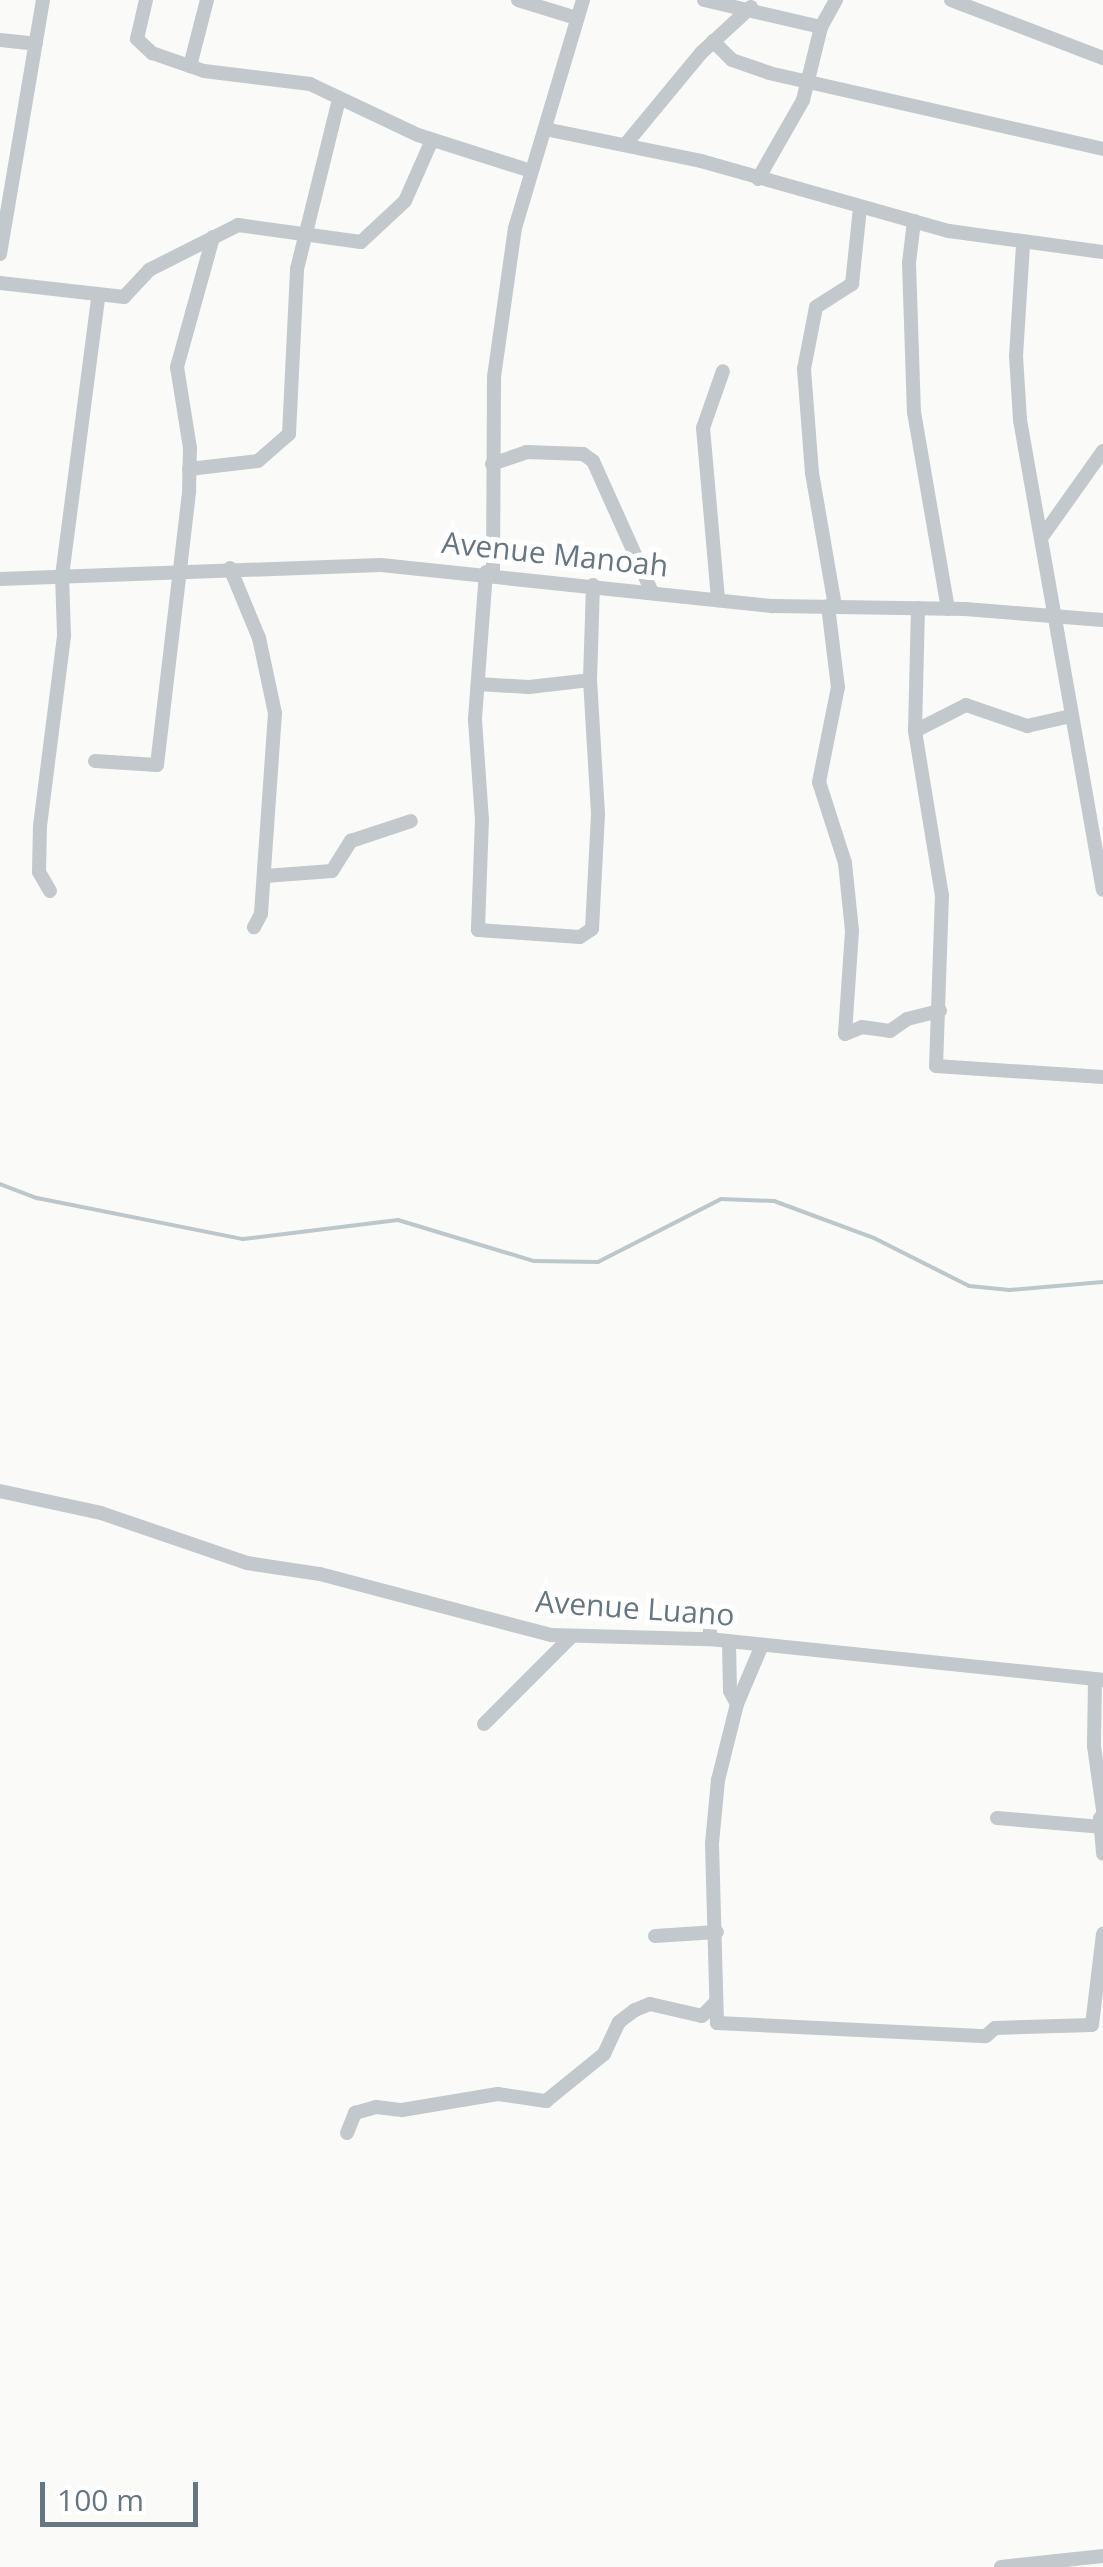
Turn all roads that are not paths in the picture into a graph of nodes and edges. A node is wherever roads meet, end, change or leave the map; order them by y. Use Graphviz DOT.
graph roads {
  1 [pos="43,0"];
  2 [pos="146,0"];
  3 [pos="207,0"];
  4 [pos="518,0"];
  5 [pos="583,0"];
  6 [pos="704,0"];
  7 [pos="836,0"];
  8 [pos="951,0"];
  9 [pos="751,7"];
  10 [pos="576,18"];
  11 [pos="821,27"];
  12 [pos="0,40"];
  13 [pos="714,40"];
  14 [pos="36,44"];
  15 [pos="1103,58"];
  16 [pos="190,66"];
  17 [pos="808,84"];
  18 [pos="339,99"];
  19 [pos="544,129"];
  20 [pos="432,140"];
  21 [pos="625,145"];
  22 [pos="1103,149"];
  23 [pos="532,171"];
  24 [pos="6,178"];
  25 [pos="758,180"];
  26 [pos="860,208"];
  27 [pos="914,222"];
  28 [pos="306,233"];
  29 [pos="214,237"];
  30 [pos="1023,245"];
  31 [pos="1103,252"];
  32 [pos="0,254"];
  33 [pos="0,283"];
  34 [pos="98,298"];
  35 [pos="723,371"];
  36 [pos="1103,451"];
  37 [pos="492,464"];
  38 [pos="189,469"];
  39 [pos="1044,534"];
  40 [pos="230,568"];
  41 [pos="183,571"];
  42 [pos="489,573"];
  43 [pos="62,576"];
  44 [pos="0,579"];
  45 [pos="593,585"];
  46 [pos="652,592"];
  47 [pos="718,599"];
  48 [pos="832,606"];
  49 [pos="918,608"];
  50 [pos="948,609"];
  51 [pos="1055,615"];
  52 [pos="1103,620"];
  53 [pos="590,680"];
  54 [pos="478,684"];
  55 [pos="1071,716"];
  56 [pos="916,732"];
  57 [pos="95,761"];
  58 [pos="411,822"];
  59 [pos="265,876"];
  60 [pos="1103,890"];
  61 [pos="50,892"];
  62 [pos="254,927"];
  63 [pos="940,1011"];
  64 [pos="1103,1077"];
  65 [pos="0,1491"];
  66 [pos="712,1616"];
  67 [pos="572,1636"];
  68 [pos="709,1639"];
  69 [pos="729,1643"];
  70 [pos="762,1645"];
  71 [pos="1099,1680"];
  72 [pos="737,1704"];
  73 [pos="484,1724"];
  74 [pos="1101,1808"];
  75 [pos="998,1818"];
  76 [pos="1100,1826"];
  77 [pos="1103,1854"];
  78 [pos="717,1932"];
  79 [pos="1103,1934"];
  80 [pos="655,1936"];
  81 [pos="1100,1966"];
  82 [pos="716,2003"];
  83 [pos="347,2134"];
  84 [pos="1103,2556"];
  85 [pos="1001,2567"];
  1 -- 14 [label="street"];
  2 -- 16 [label="street"];
  3 -- 16 [label="street"];
  4 -- 10 [label="street"];
  5 -- 10 [label="street"];
  6 -- 9 [label="street"];
  7 -- 11 [label="street"];
  8 -- 15 [label="street"];
  9 -- 11 [label="street"];
  9 -- 13 [label="street"];
  10 -- 19 [label="street"];
  11 -- 17 [label="street"];
  12 -- 14 [label="street"];
  13 -- 17 [label="street"];
  13 -- 21 [label="street"];
  14 -- 24 [label="street"];
  16 -- 18 [label="street"];
  17 -- 22 [label="street"];
  17 -- 25 [label="street"];
  18 -- 20 [label="street"];
  18 -- 28 [label="street"];
  19 -- 21 [label="street"];
  19 -- 23 [label="street"];
  20 -- 23 [label="street"];
  20 -- 28 [label="street"];
  21 -- 25 [label="street"];
  23 -- 37 [label="street"];
  24 -- 32 [label="street"];
  25 -- 26 [label="street"];
  26 -- 27 [label="street"];
  26 -- 48 [label="street"];
  27 -- 30 [label="street"];
  27 -- 50 [label="street"];
  28 -- 29 [label="street"];
  28 -- 38 [label="street"];
  29 -- 34 [label="street"];
  29 -- 38 [label="street"];
  30 -- 31 [label="street"];
  30 -- 39 [label="street"];
  33 -- 34 [label="street"];
  34 -- 43 [label="street"];
  35 -- 47 [label="street"];
  36 -- 39 [label="street"];
  37 -- 42 [label="street"];
  37 -- 46 [label="street"];
  38 -- 41 [label="street"];
  39 -- 51 [label="street"];
  40 -- 41 [label="street, Avenue Manoah"];
  40 -- 42 [label="street, Avenue Manoah"];
  40 -- 59 [label="street"];
  41 -- 43 [label="street, Avenue Manoah"];
  41 -- 57 [label="street"];
  42 -- 45 [label="street, Avenue Manoah"];
  42 -- 54 [label="street"];
  43 -- 44 [label="street, Avenue Manoah"];
  43 -- 61 [label="street"];
  45 -- 46 [label="street, Avenue Manoah"];
  45 -- 53 [label="street"];
  46 -- 47 [label="street, Avenue Manoah"];
  47 -- 48 [label="street, Avenue Manoah"];
  48 -- 49 [label="street, Avenue Manoah"];
  48 -- 63 [label="street"];
  49 -- 50 [label="street, Avenue Manoah"];
  49 -- 56 [label="street"];
  50 -- 51 [label="street, Avenue Manoah"];
  51 -- 52 [label="street, Avenue Manoah"];
  51 -- 55 [label="street"];
  53 -- 54 [label="street"];
  53 -- 54 [label="street"];
  55 -- 56 [label="street"];
  55 -- 60 [label="street"];
  56 -- 63 [label="street"];
  58 -- 59 [label="street"];
  59 -- 62 [label="street"];
  63 -- 64 [label="street"];
  65 -- 67 [label="street, Avenue Luano"];
  66 -- 68 [label="street"];
  67 -- 68 [label="street, Avenue Luano"];
  67 -- 73 [label="street"];
  68 -- 69 [label="street, Avenue Luano"];
  69 -- 70 [label="street, Avenue Luano"];
  69 -- 72 [label="street"];
  70 -- 71 [label="street, Avenue Luano"];
  70 -- 72 [label="street"];
  71 -- 74 [label="street"];
  72 -- 78 [label="street"];
  74 -- 76 [label="street"];
  75 -- 76 [label="street"];
  76 -- 77 [label="street"];
  78 -- 80 [label="street"];
  78 -- 82 [label="street"];
  79 -- 81 [label="street"];
  81 -- 82 [label="street"];
  82 -- 83 [label="street"];
  84 -- 85 [label="street"];
}
